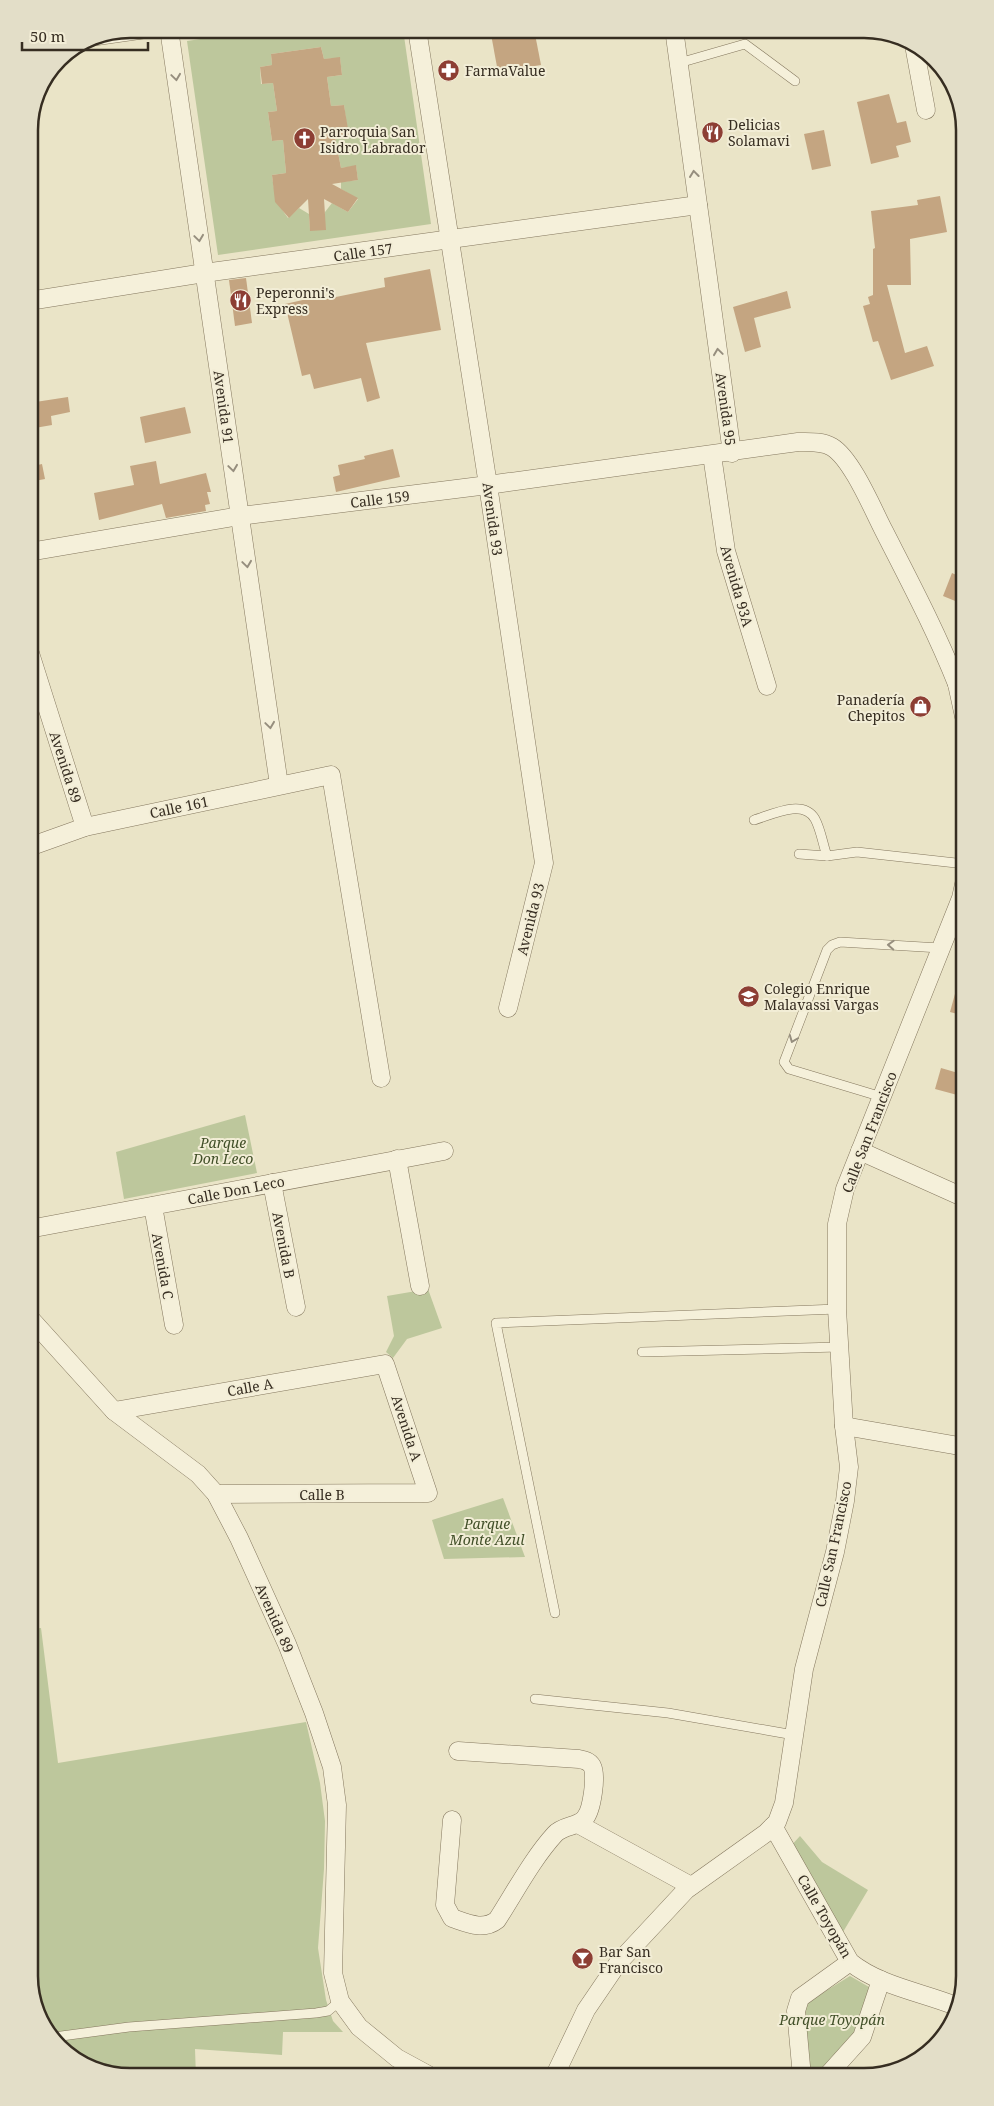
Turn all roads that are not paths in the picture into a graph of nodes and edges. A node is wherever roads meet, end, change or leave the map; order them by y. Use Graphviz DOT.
graph roads {
  1 [pos="170,38"];
  2 [pos="418,38"];
  3 [pos="676,38"];
  4 [pos="915,53"];
  5 [pos="680,63"];
  6 [pos="795,82"];
  7 [pos="926,110"];
  8 [pos="698,205"];
  9 [pos="451,240"];
  10 [pos="204,273"];
  11 [pos="38,300"];
  12 [pos="732,453"];
  13 [pos="712,455"];
  14 [pos="488,485"];
  15 [pos="240,516"];
  16 [pos="38,550"];
  17 [pos="956,672"];
  18 [pos="38,678"];
  19 [pos="767,686"];
  20 [pos="279,785"];
  21 [pos="754,820"];
  22 [pos="86,827"];
  23 [pos="38,845"];
  24 [pos="799,854"];
  25 [pos="827,856"];
  26 [pos="956,863"];
  27 [pos="956,910"];
  28 [pos="940,948"];
  29 [pos="508,1008"];
  30 [pos="381,1078"];
  31 [pos="882,1097"];
  32 [pos="444,1151"];
  33 [pos="860,1151"];
  34 [pos="398,1159"];
  35 [pos="272,1183"];
  36 [pos="956,1193"];
  37 [pos="152,1206"];
  38 [pos="38,1227"];
  39 [pos="420,1286"];
  40 [pos="296,1307"];
  41 [pos="837,1309"];
  42 [pos="174,1325"];
  43 [pos="38,1327"];
  44 [pos="839,1347"];
  45 [pos="642,1352"];
  46 [pos="385,1364"];
  47 [pos="114,1411"];
  48 [pos="844,1426"];
  49 [pos="956,1445"];
  50 [pos="428,1493"];
  51 [pos="216,1494"];
  52 [pos="555,1613"];
  53 [pos="535,1699"];
  54 [pos="794,1734"];
  55 [pos="458,1751"];
  56 [pos="452,1820"];
  57 [pos="578,1824"];
  58 [pos="773,1826"];
  59 [pos="691,1886"];
  60 [pos="850,1962"];
  61 [pos="881,1980"];
  62 [pos="340,2001"];
  63 [pos="952,2004"];
  64 [pos="60,2036"];
  65 [pos="415,2068"];
  66 [pos="558,2068"];
  67 [pos="801,2068"];
  68 [pos="834,2068"];
  1 -- 10 [label="street, Avenida 91, one-way"];
  2 -- 9 [label="street, Avenida 93"];
  3 -- 5 [label="street, Avenida 95"];
  4 -- 7 [label="street"];
  5 -- 6 [label="lane"];
  8 -- 5 [label="street, Avenida 95, one-way"];
  8 -- 9 [label="street, Calle 157"];
  12 -- 8 [label="street, Avenida 95, one-way"];
  9 -- 10 [label="street, Calle 157"];
  9 -- 14 [label="street, Avenida 93"];
  10 -- 11 [label="street, Calle 157"];
  10 -- 15 [label="street, Avenida 91, one-way"];
  12 -- 13 [label="street, Calle 159"];
  12 -- 17 [label="street, Avenida 95"];
  13 -- 14 [label="street, Calle 159"];
  13 -- 19 [label="street, Avenida 93A"];
  14 -- 15 [label="street, Calle 159"];
  14 -- 29 [label="street, Avenida 93"];
  15 -- 16 [label="street, Calle 159"];
  15 -- 20 [label="street, Avenida 91, one-way"];
  18 -- 22 [label="street, Avenida 89"];
  20 -- 22 [label="street, Calle 161"];
  20 -- 30 [label="street, Calle 161"];
  21 -- 25 [label="lane"];
  22 -- 23 [label="street, Calle 161"];
  24 -- 25 [label="lane"];
  25 -- 26 [label="lane"];
  27 -- 28 [label="street, Calle San Francisco"];
  28 -- 31 [label="street, Calle San Francisco"];
  28 -- 31 [label="lane, one-way"];
  31 -- 33 [label="street, Calle San Francisco"];
  32 -- 34 [label="street, Calle Don Leco"];
  33 -- 36 [label="street"];
  33 -- 41 [label="street, Calle San Francisco"];
  34 -- 35 [label="street, Calle Don Leco"];
  34 -- 39 [label="street"];
  35 -- 37 [label="street, Calle Don Leco"];
  35 -- 40 [label="street, Avenida B"];
  37 -- 38 [label="street, Calle Don Leco"];
  37 -- 42 [label="street, Avenida C"];
  41 -- 44 [label="street, Calle San Francisco"];
  41 -- 52 [label="lane"];
  43 -- 47 [label="street, Avenida 89"];
  44 -- 45 [label="lane"];
  44 -- 48 [label="street, Calle San Francisco"];
  46 -- 47 [label="street, Calle A"];
  46 -- 50 [label="street, Avenida A"];
  47 -- 51 [label="street, Avenida 89"];
  48 -- 49 [label="street"];
  48 -- 54 [label="street, Calle San Francisco"];
  50 -- 51 [label="street, Calle B"];
  51 -- 62 [label="street, Avenida 89"];
  53 -- 54 [label="lane"];
  54 -- 58 [label="street, Calle San Francisco"];
  55 -- 57 [label="street"];
  56 -- 57 [label="street"];
  57 -- 59 [label="street"];
  58 -- 59 [label="street, Calle San Francisco"];
  58 -- 60 [label="street, Calle Toyopán"];
  59 -- 66 [label="street, Calle San Francisco"];
  60 -- 61 [label="street, Calle Toyopán"];
  60 -- 67 [label="street"];
  61 -- 63 [label="street, Calle Toyopán"];
  61 -- 68 [label="street"];
  62 -- 64 [label="lane"];
  62 -- 65 [label="street"];
}
